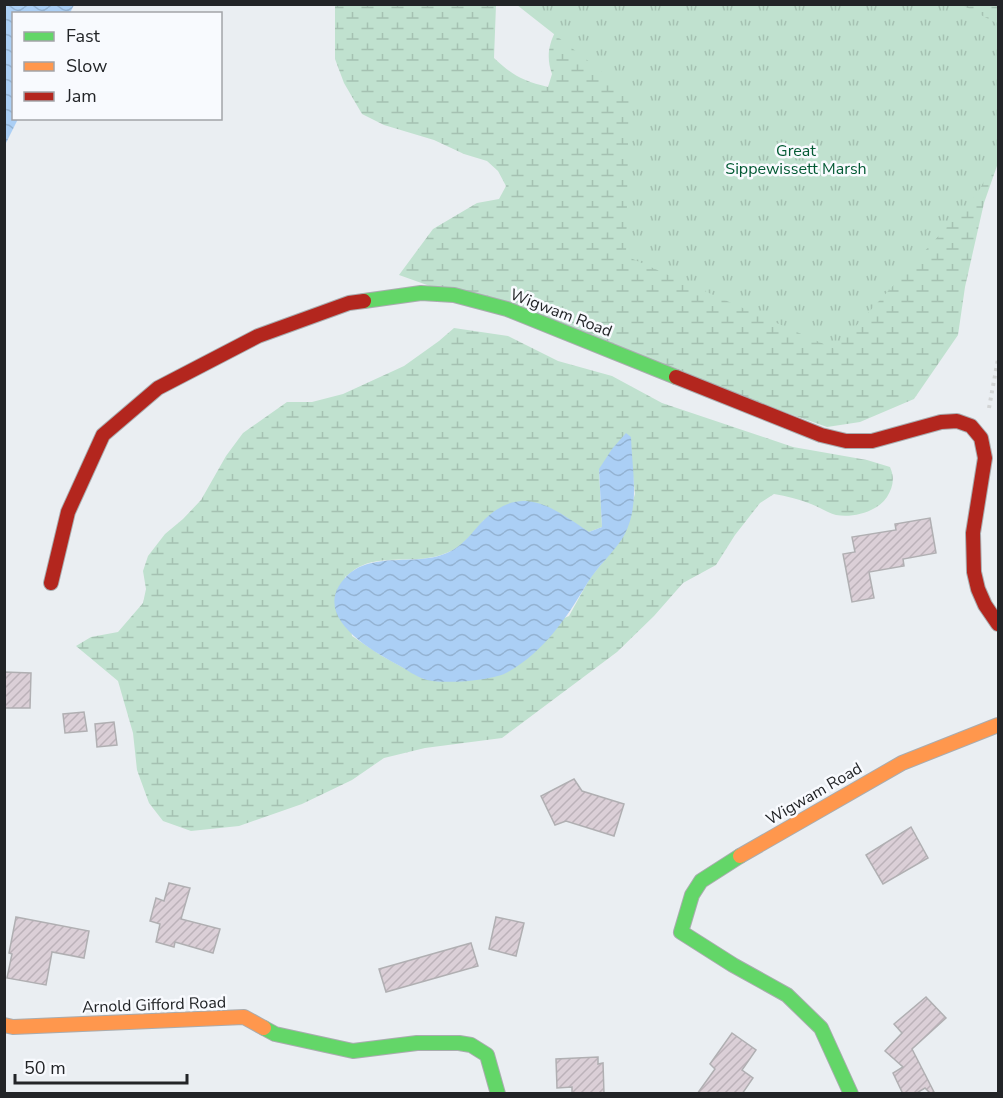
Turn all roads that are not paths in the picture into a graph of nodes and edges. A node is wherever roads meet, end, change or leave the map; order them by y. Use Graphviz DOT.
graph roads {
  1 [pos="51,583"];
  2 [pos="999,624"];
  3 [pos="999,725"];
  4 [pos="4,1025"];
  5 [pos="498,1094"];
  6 [pos="851,1094"];
  1 -- 2 [label="street, Wigwam Road"];
  3 -- 6 [label="street, Wigwam Road"];
  4 -- 5 [label="street, Arnold Gifford Road"];
}
